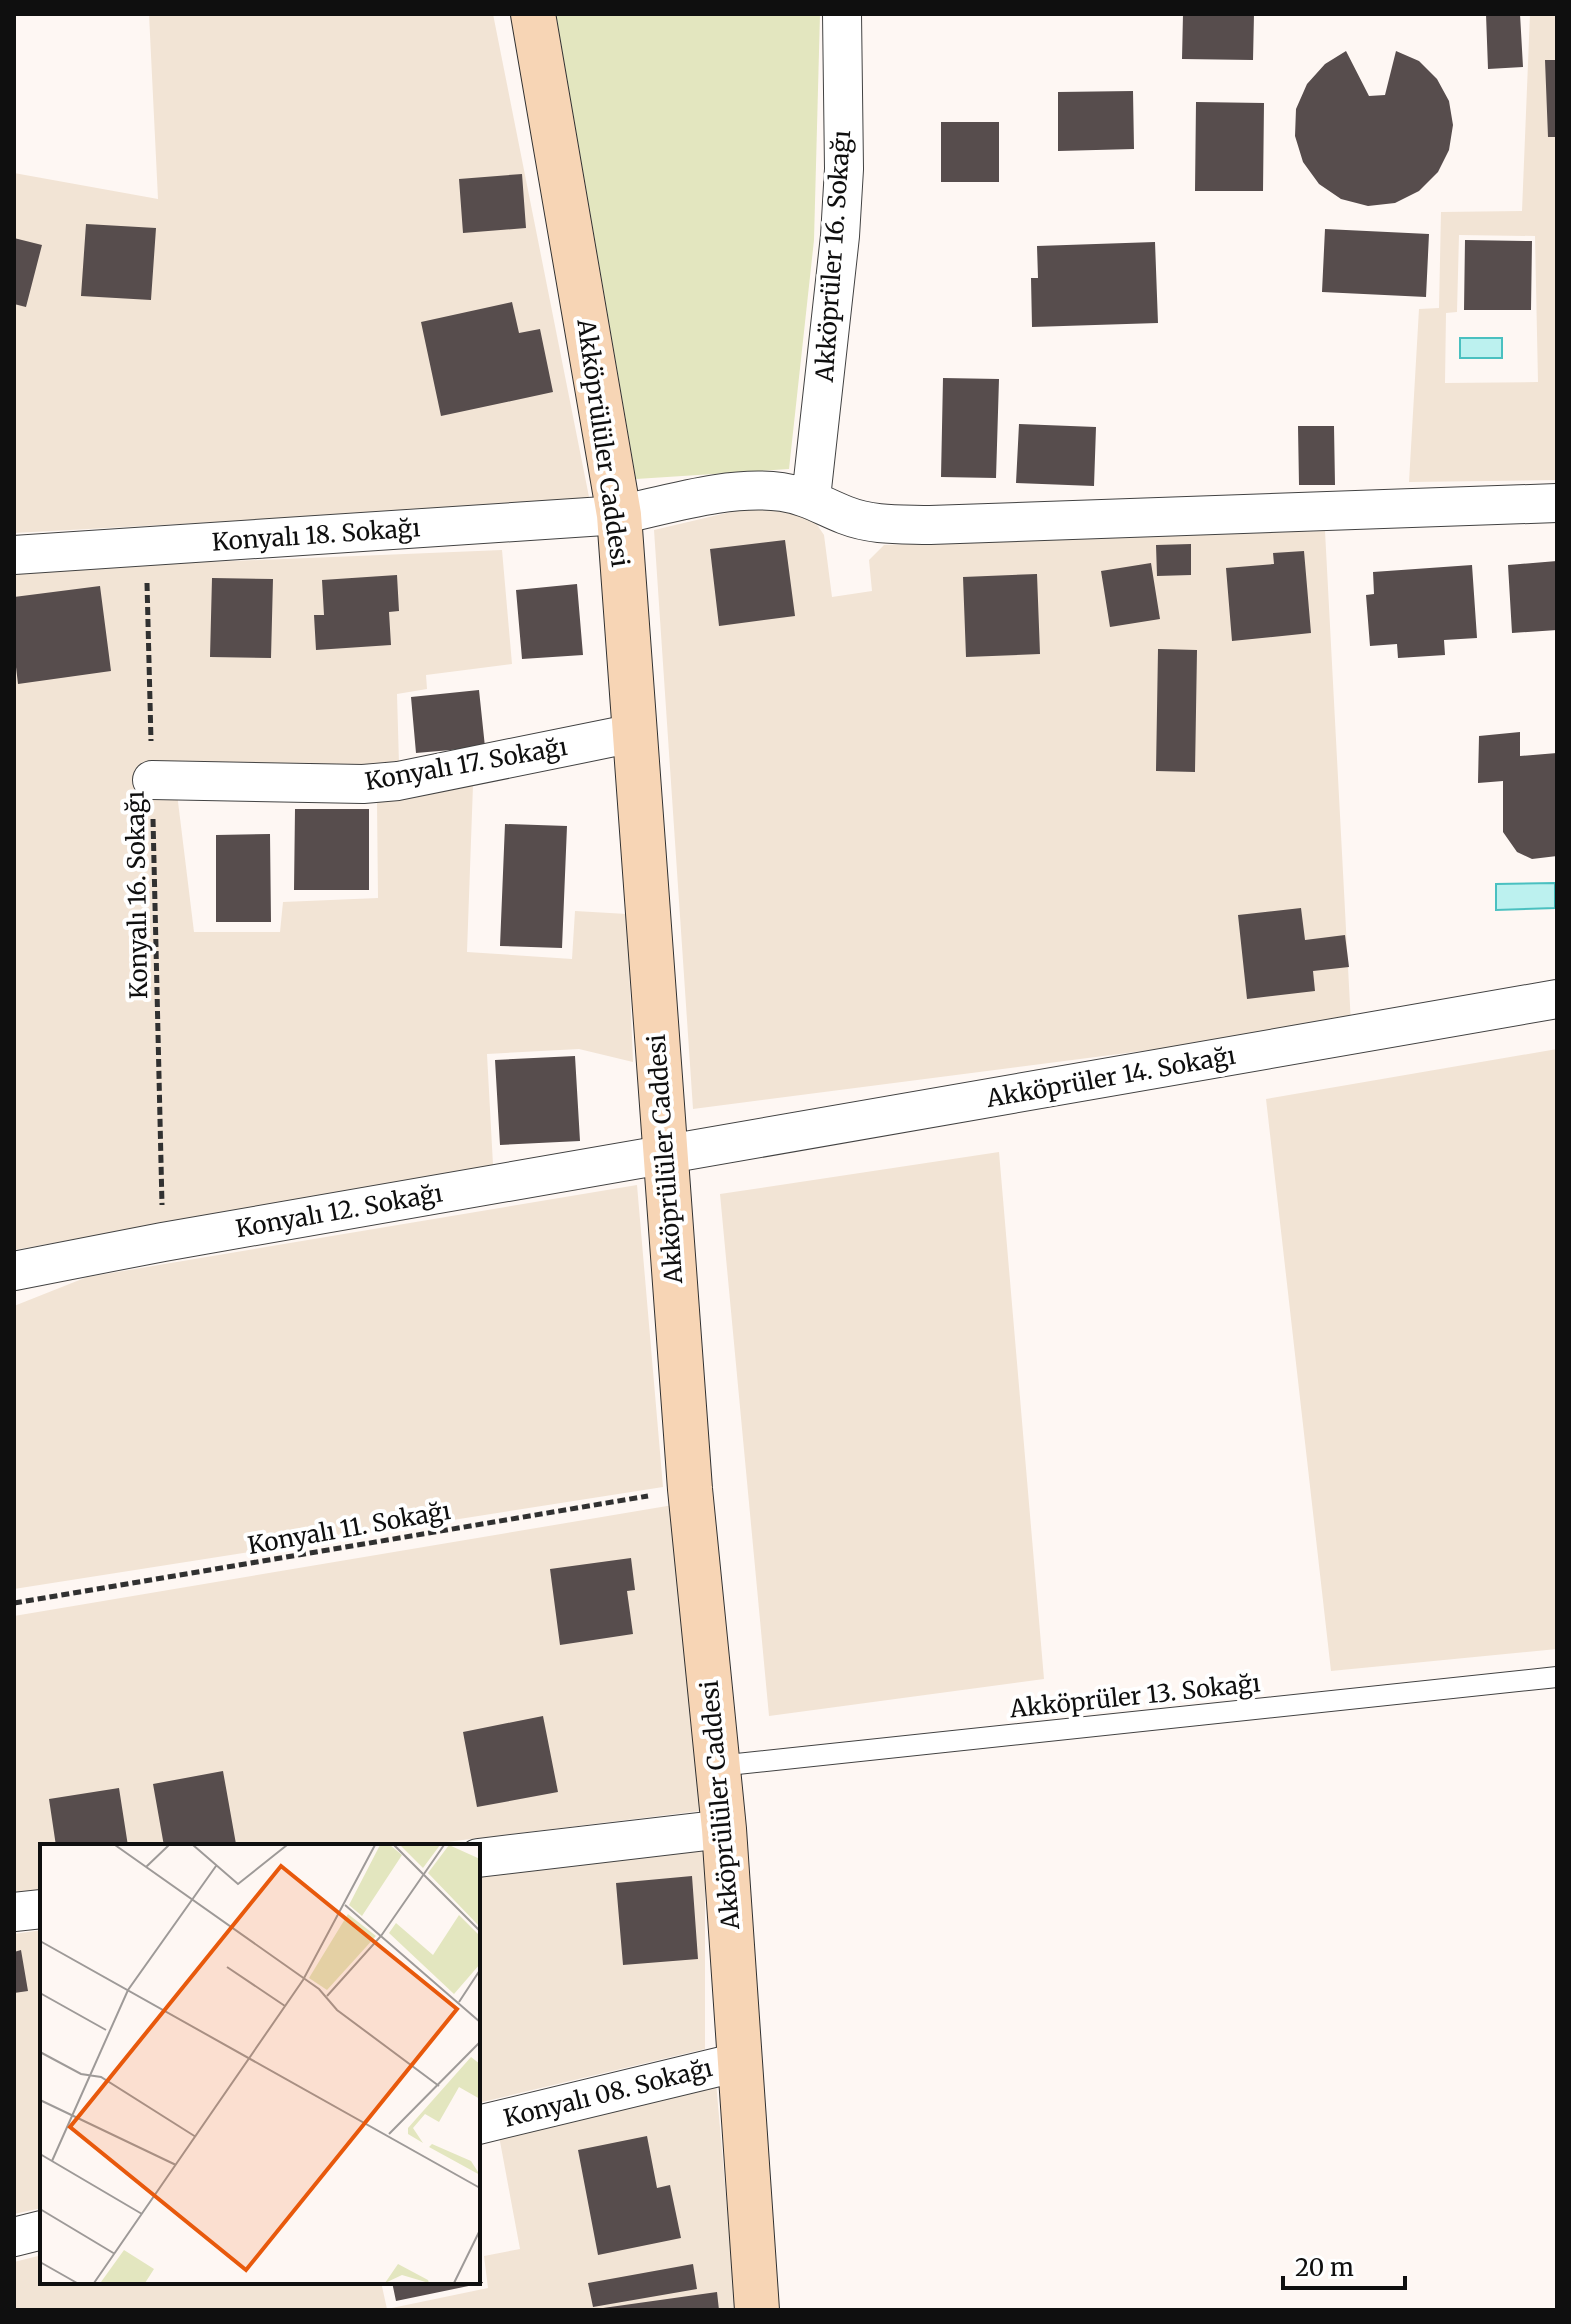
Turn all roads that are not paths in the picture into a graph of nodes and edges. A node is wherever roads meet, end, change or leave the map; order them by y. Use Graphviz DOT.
graph roads {
  1 [pos="533,14"];
  2 [pos="842,14"];
  3 [pos="811,498"];
  4 [pos="1557,503"];
  5 [pos="619,515"];
  6 [pos="14,555"];
  7 [pos="634,733"];
  8 [pos="152,780"];
  9 [pos="1557,999"];
  10 [pos="665,1154"];
  11 [pos="14,1271"];
  12 [pos="1557,1677"];
  13 [pos="718,1766"];
  14 [pos="724,1829"];
  15 [pos="480,1858"];
  16 [pos="40,1909"];
  17 [pos="14,1912"];
  18 [pos="739,2062"];
  19 [pos="480,2125"];
  20 [pos="40,2230"];
  21 [pos="14,2237"];
  22 [pos="757,2310"];
  1 -- 5 [label="street, Akköprülüler Caddesi"];
  2 -- 3 [label="street, Akköprüler 16. Sokağı"];
  3 -- 4 [label="street, Konyalı 18. Sokağı"];
  3 -- 5 [label="street, Konyalı 18. Sokağı"];
  5 -- 6 [label="street, Konyalı 18. Sokağı"];
  5 -- 7 [label="street, Akköprülüler Caddesi"];
  7 -- 8 [label="street, Konyalı 17. Sokağı"];
  7 -- 10 [label="street, Akköprülüler Caddesi"];
  9 -- 10 [label="street, Akköprüler 14. Sokağı"];
  10 -- 11 [label="street, Konyalı 12. Sokağı"];
  10 -- 13 [label="street, Akköprülüler Caddesi"];
  12 -- 13 [label="lane, Akköprüler 13. Sokağı"];
  13 -- 14 [label="street, Akköprülüler Caddesi"];
  14 -- 15 [label="street"];
  14 -- 18 [label="street, Akköprülüler Caddesi"];
  16 -- 17 [label="street"];
  18 -- 19 [label="street, Konyalı 08. Sokağı"];
  18 -- 22 [label="street, Akköprülüler Caddesi"];
  20 -- 21 [label="street"];
}
